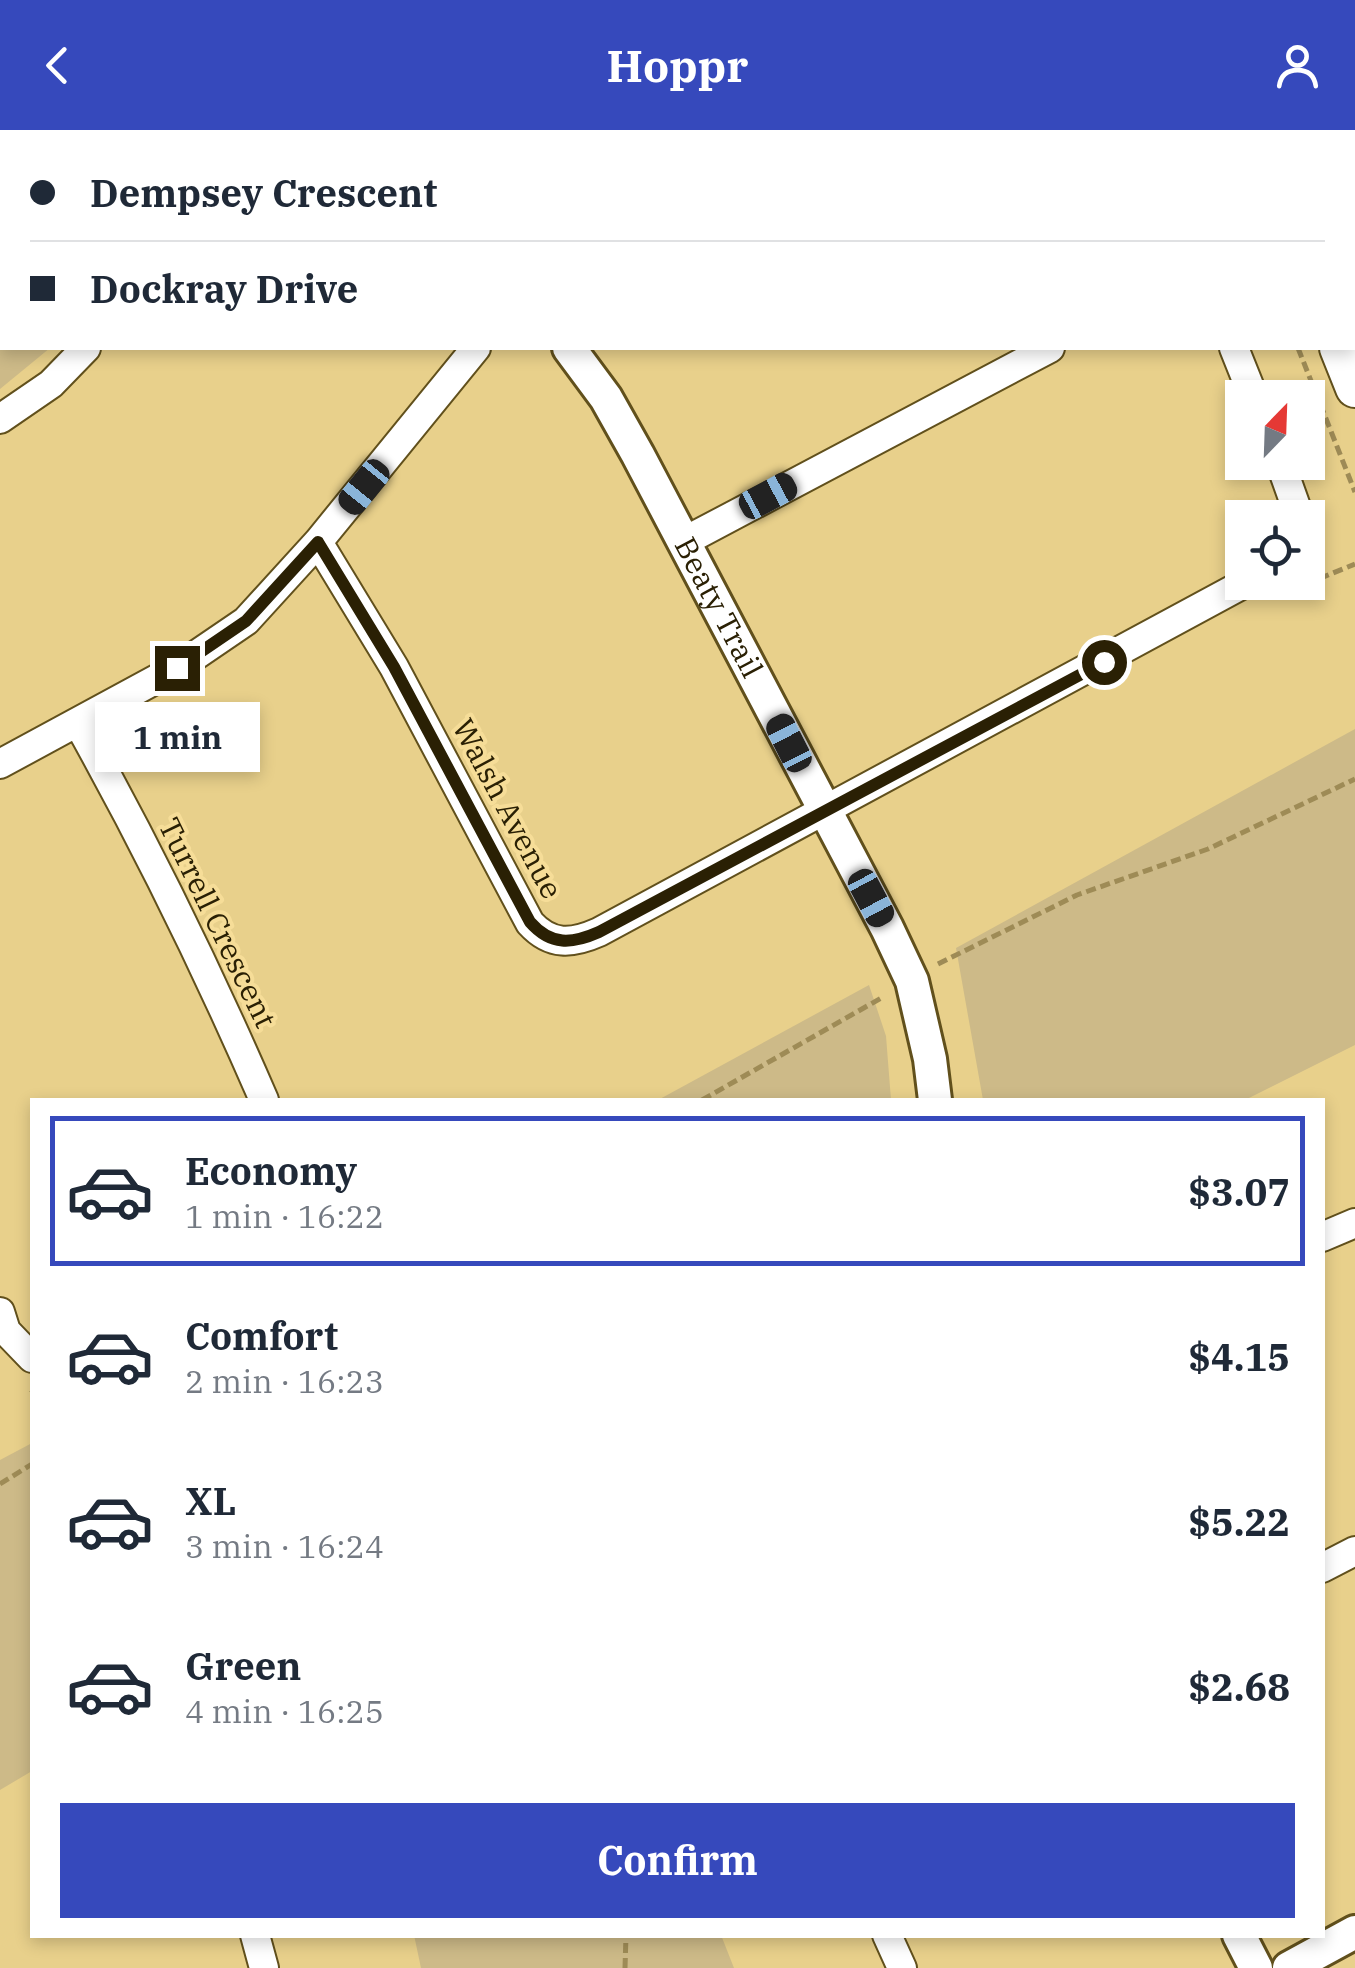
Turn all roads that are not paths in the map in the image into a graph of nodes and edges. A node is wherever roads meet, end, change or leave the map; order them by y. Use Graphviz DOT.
graph roads {
  1 [pos="84,350"];
  2 [pos="474,350"];
  3 [pos="570,350"];
  4 [pos="1046,350"];
  5 [pos="1235,350"];
  6 [pos="1340,350"];
  7 [pos="1247,380"];
  8 [pos="1355,388"];
  9 [pos="0,419"];
  10 [pos="318,542"];
  11 [pos="685,542"];
  12 [pos="1225,594"];
  13 [pos="78,723"];
  14 [pos="0,764"];
  15 [pos="824,810"];
  16 [pos="263,1098"];
  17 [pos="935,1098"];
  18 [pos="1355,1223"];
  19 [pos="1325,1236"];
  20 [pos="0,1312"];
  21 [pos="30,1356"];
  22 [pos="1355,1551"];
  23 [pos="1325,1566"];
  24 [pos="1355,1932"];
  25 [pos="256,1938"];
  26 [pos="887,1938"];
  27 [pos="1241,1938"];
  28 [pos="264,1968"];
  29 [pos="902,1968"];
  30 [pos="1256,1968"];
  31 [pos="1290,1968"];
  1 -- 9 [label="street"];
  2 -- 10 [label="street"];
  3 -- 11 [label="street, Beaty Trail"];
  4 -- 11 [label="street"];
  5 -- 7 [label="street"];
  6 -- 8 [label="main road"];
  10 -- 13 [label="street"];
  10 -- 15 [label="street, Walsh Avenue"];
  11 -- 15 [label="street, Beaty Trail"];
  12 -- 15 [label="street"];
  13 -- 14 [label="street"];
  13 -- 16 [label="street, Turrell Crescent"];
  15 -- 17 [label="street, Beaty Trail"];
  18 -- 19 [label="street"];
  20 -- 21 [label="street"];
  22 -- 23 [label="street"];
  24 -- 31 [label="street"];
  25 -- 28 [label="street"];
  26 -- 29 [label="street"];
  27 -- 30 [label="street"];
}
